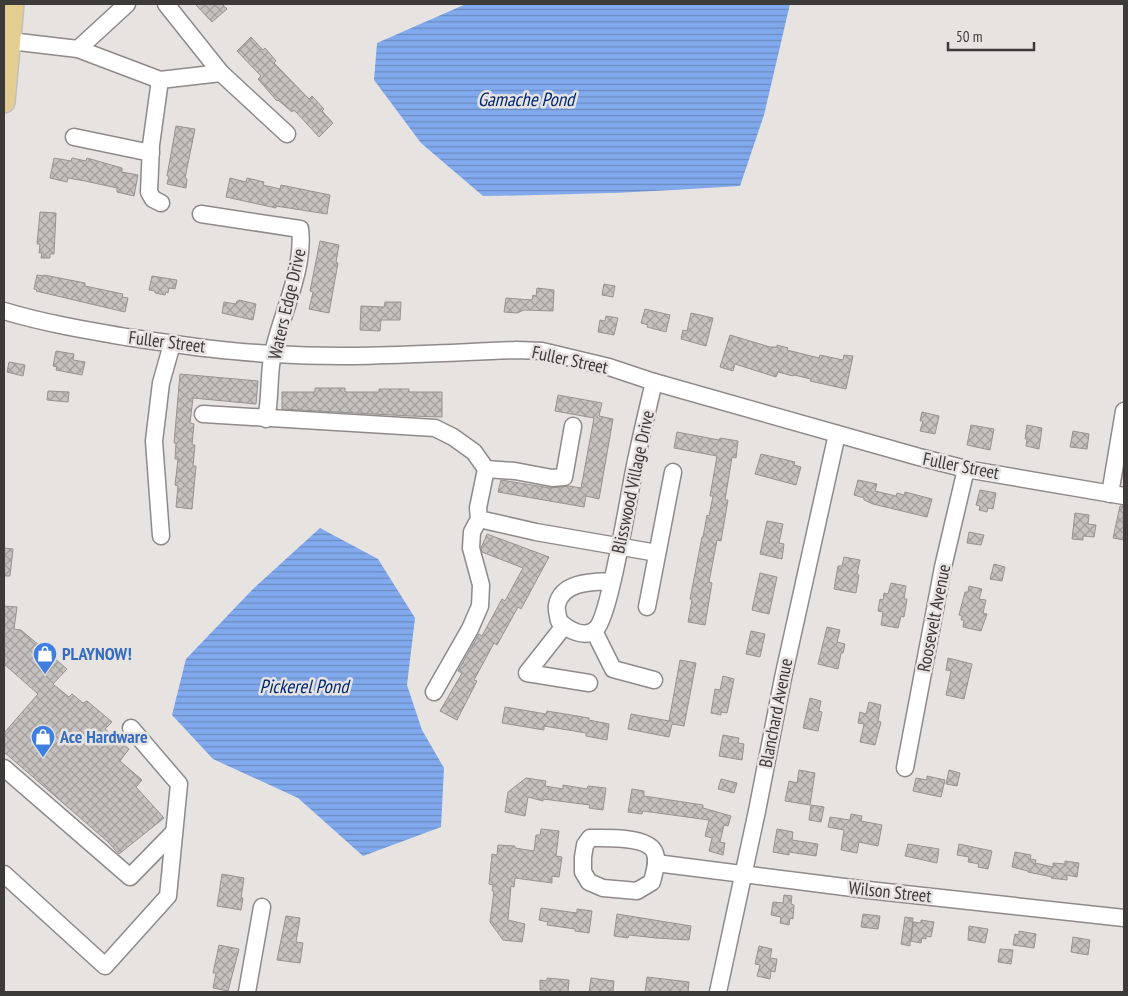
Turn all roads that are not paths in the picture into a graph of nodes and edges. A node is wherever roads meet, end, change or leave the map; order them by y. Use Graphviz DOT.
graph roads {
  1 [pos="13,4"];
  2 [pos="127,4"];
  3 [pos="166,4"];
  4 [pos="10,41"];
  5 [pos="78,49"];
  6 [pos="221,73"];
  7 [pos="160,80"];
  8 [pos="4,102"];
  9 [pos="287,134"];
  10 [pos="74,137"];
  11 [pos="151,153"];
  12 [pos="161,203"];
  13 [pos="201,214"];
  14 [pos="4,311"];
  15 [pos="172,344"];
  16 [pos="272,354"];
  17 [pos="654,382"];
  18 [pos="1124,411"];
  19 [pos="203,414"];
  20 [pos="266,419"];
  21 [pos="573,426"];
  22 [pos="837,434"];
  23 [pos="966,469"];
  24 [pos="486,470"];
  25 [pos="672,472"];
  26 [pos="1117,495"];
  27 [pos="479,519"];
  28 [pos="161,536"];
  29 [pos="619,546"];
  30 [pos="658,554"];
  31 [pos="612,581"];
  32 [pos="647,607"];
  33 [pos="564,626"];
  34 [pos="594,631"];
  35 [pos="654,680"];
  36 [pos="589,683"];
  37 [pos="434,692"];
  38 [pos="131,728"];
  39 [pos="4,768"];
  40 [pos="905,768"];
  41 [pos="174,832"];
  42 [pos="656,863"];
  43 [pos="743,873"];
  44 [pos="4,875"];
  45 [pos="262,908"];
  46 [pos="1124,918"];
  47 [pos="247,992"];
  48 [pos="718,992"];
  1 -- 4 [label="main road"];
  2 -- 5 [label="street"];
  3 -- 6 [label="street"];
  4 -- 5 [label="street"];
  4 -- 8 [label="main road"];
  5 -- 7 [label="street"];
  6 -- 7 [label="street"];
  6 -- 9 [label="street"];
  7 -- 11 [label="street"];
  10 -- 11 [label="street"];
  11 -- 12 [label="street"];
  13 -- 16 [label="street, Waters Edge Drive"];
  14 -- 15 [label="street, Fuller Street"];
  15 -- 16 [label="street, Fuller Street"];
  15 -- 28 [label="street"];
  16 -- 17 [label="street, Fuller Street"];
  16 -- 20 [label="street, Waters Edge Drive"];
  17 -- 22 [label="street, Fuller Street"];
  17 -- 29 [label="street, Blisswood Village Drive"];
  18 -- 26 [label="street"];
  19 -- 20 [label="street"];
  20 -- 24 [label="street"];
  21 -- 24 [label="street"];
  22 -- 23 [label="street, Fuller Street"];
  22 -- 43 [label="street, Blanchard Avenue"];
  23 -- 26 [label="street, Fuller Street"];
  23 -- 40 [label="street, Roosevelt Avenue"];
  24 -- 27 [label="street"];
  25 -- 30 [label="street"];
  27 -- 29 [label="street"];
  27 -- 37 [label="street"];
  29 -- 30 [label="street"];
  29 -- 31 [label="street, Blisswood Village Drive"];
  30 -- 32 [label="street"];
  31 -- 33 [label="street"];
  31 -- 34 [label="street, Blisswood Village Drive"];
  33 -- 34 [label="street"];
  33 -- 36 [label="street"];
  34 -- 35 [label="street"];
  38 -- 41 [label="street"];
  39 -- 41 [label="street"];
  41 -- 44 [label="street"];
  42 -- 42 [label="street"];
  42 -- 43 [label="street, Wilson Street"];
  43 -- 46 [label="street, Wilson Street"];
  43 -- 48 [label="street, Blanchard Avenue"];
  45 -- 47 [label="street"];
}
